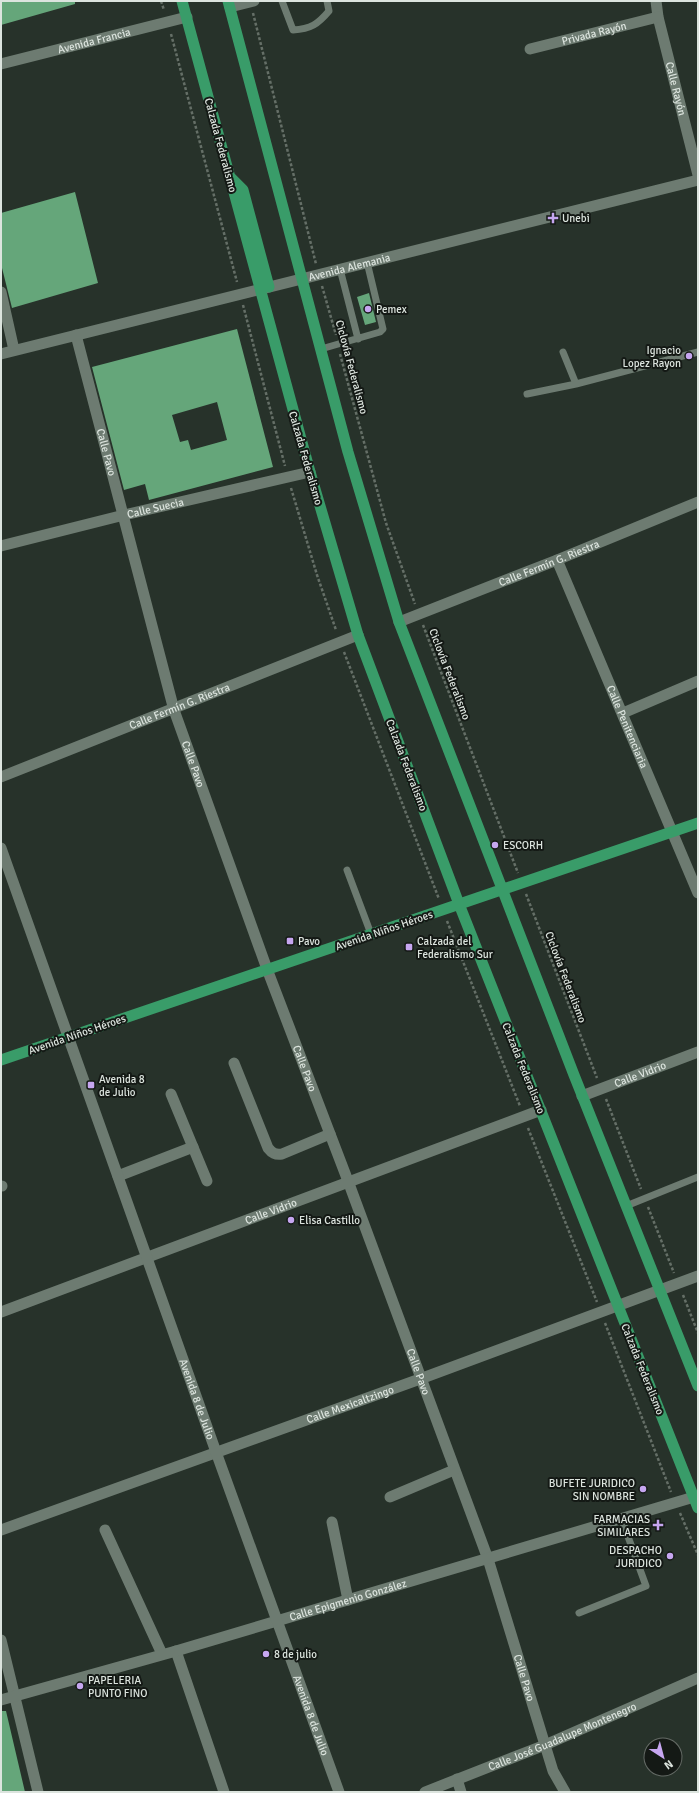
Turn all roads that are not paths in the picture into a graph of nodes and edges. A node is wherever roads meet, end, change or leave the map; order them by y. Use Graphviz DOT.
graph roads {
  1 [pos="182,1"];
  2 [pos="282,1"];
  3 [pos="327,1"];
  4 [pos="656,1"];
  5 [pos="252,2"];
  6 [pos="229,4"];
  7 [pos="187,17"];
  8 [pos="658,17"];
  9 [pos="530,49"];
  10 [pos="1,64"];
  11 [pos="698,175"];
  12 [pos="698,180"];
  13 [pos="367,262"];
  14 [pos="340,269"];
  15 [pos="303,278"];
  16 [pos="264,288"];
  17 [pos="1,292"];
  18 [pos="76,335"];
  19 [pos="358,339"];
  20 [pos="321,349"];
  21 [pos="14,350"];
  22 [pos="563,352"];
  23 [pos="698,352"];
  24 [pos="1,354"];
  25 [pos="576,384"];
  26 [pos="527,394"];
  27 [pos="310,472"];
  28 [pos="698,502"];
  29 [pos="124,515"];
  30 [pos="1,546"];
  31 [pos="557,560"];
  32 [pos="399,622"];
  33 [pos="358,635"];
  34 [pos="698,681"];
  35 [pos="174,710"];
  36 [pos="623,713"];
  37 [pos="1,777"];
  38 [pos="698,823"];
  39 [pos="672,832"];
  40 [pos="1,848"];
  41 [pos="347,870"];
  42 [pos="502,890"];
  43 [pos="698,893"];
  44 [pos="459,904"];
  45 [pos="371,934"];
  46 [pos="267,969"];
  47 [pos="68,1037"];
  48 [pos="698,1052"];
  49 [pos="1,1060"];
  50 [pos="234,1064"];
  51 [pos="171,1094"];
  52 [pos="582,1096"];
  53 [pos="541,1110"];
  54 [pos="330,1134"];
  55 [pos="193,1147"];
  56 [pos="118,1176"];
  57 [pos="698,1177"];
  58 [pos="206,1181"];
  59 [pos="348,1181"];
  60 [pos="626,1206"];
  61 [pos="147,1257"];
  62 [pos="698,1276"];
  63 [pos="660,1290"];
  64 [pos="618,1306"];
  65 [pos="1,1312"];
  66 [pos="420,1379"];
  67 [pos="698,1386"];
  68 [pos="216,1452"];
  69 [pos="454,1470"];
  70 [pos="390,1498"];
  71 [pos="696,1502"];
  72 [pos="622,1520"];
  73 [pos="332,1522"];
  74 [pos="1,1530"];
  75 [pos="105,1530"];
  76 [pos="488,1559"];
  77 [pos="348,1600"];
  78 [pos="580,1613"];
  79 [pos="278,1621"];
  80 [pos="1,1640"];
  81 [pos="176,1651"];
  82 [pos="162,1654"];
  83 [pos="698,1678"];
  84 [pos="15,1696"];
  85 [pos="1,1700"];
  86 [pos="545,1745"];
  87 [pos="457,1779"];
  88 [pos="38,1792"];
  89 [pos="224,1792"];
  90 [pos="339,1792"];
  91 [pos="425,1792"];
  92 [pos="461,1792"];
  93 [pos="565,1792"];
  1 -- 7 [label="main road, Calzada Federalismo"];
  2 -- 3 [label="lane"];
  4 -- 8 [label="street, Calle Rayón"];
  5 -- 6 [label="street"];
  6 -- 15 [label="main road"];
  7 -- 10 [label="street, Avenida Francia"];
  7 -- 16 [label="main road, Calzada Federalismo"];
  8 -- 9 [label="street, Privada Rayón"];
  8 -- 11 [label="street, Calle Rayón"];
  12 -- 13 [label="street, Avenida Alemania"];
  13 -- 14 [label="street, Avenida Alemania"];
  13 -- 19 [label="lane"];
  14 -- 15 [label="street, Avenida Alemania"];
  14 -- 19 [label="lane"];
  15 -- 16 [label="street, Avenida Alemania"];
  15 -- 20 [label="main road"];
  16 -- 18 [label="street, Avenida Alemania"];
  16 -- 27 [label="main road, Calzada Federalismo"];
  17 -- 21 [label="street"];
  18 -- 21 [label="street, Avenida Alemania"];
  18 -- 29 [label="street, Calle Pavo"];
  19 -- 20 [label="lane"];
  20 -- 32 [label="main road"];
  21 -- 24 [label="street, Avenida Alemania"];
  22 -- 25 [label="lane"];
  23 -- 25 [label="lane"];
  25 -- 26 [label="lane"];
  27 -- 29 [label="street, Calle Suecia"];
  27 -- 33 [label="main road, Calzada Federalismo"];
  28 -- 31 [label="street, Calle Fermín G. Riestra"];
  29 -- 30 [label="street, Calle Suecia"];
  29 -- 35 [label="street, Calle Pavo"];
  31 -- 32 [label="street, Calle Fermín G. Riestra"];
  31 -- 36 [label="street, Calle Penitenciaria"];
  32 -- 42 [label="main road"];
  33 -- 35 [label="street, Calle Fermín G. Riestra"];
  33 -- 44 [label="main road, Calzada Federalismo"];
  34 -- 36 [label="street"];
  35 -- 37 [label="street, Calle Fermín G. Riestra"];
  35 -- 46 [label="street, Calle Pavo"];
  36 -- 39 [label="street, Calle Penitenciaria"];
  38 -- 39 [label="main road, Avenida Niños Héroes"];
  39 -- 42 [label="main road, Avenida Niños Héroes"];
  39 -- 43 [label="street, Calle Penitenciaria"];
  40 -- 47 [label="street, Avenida 8 de Julio"];
  41 -- 45 [label="lane"];
  42 -- 44 [label="main road, Avenida Niños Héroes"];
  42 -- 52 [label="main road"];
  44 -- 45 [label="main road, Avenida Niños Héroes"];
  44 -- 53 [label="main road, Calzada Federalismo"];
  45 -- 46 [label="main road, Avenida Niños Héroes"];
  46 -- 47 [label="main road, Avenida Niños Héroes"];
  46 -- 54 [label="street, Calle Pavo"];
  47 -- 49 [label="main road, Avenida Niños Héroes"];
  47 -- 56 [label="street, Avenida 8 de Julio"];
  48 -- 52 [label="street, Calle Vidrio"];
  50 -- 54 [label="street"];
  51 -- 55 [label="street"];
  52 -- 60 [label="main road"];
  53 -- 59 [label="street, Calle Vidrio"];
  53 -- 64 [label="main road, Calzada Federalismo"];
  54 -- 59 [label="street, Calle Pavo"];
  55 -- 56 [label="street"];
  55 -- 58 [label="street"];
  56 -- 61 [label="street, Avenida 8 de Julio"];
  57 -- 60 [label="lane"];
  59 -- 61 [label="street, Calle Vidrio"];
  59 -- 66 [label="street, Calle Pavo"];
  60 -- 63 [label="main road"];
  61 -- 65 [label="street, Calle Vidrio"];
  61 -- 68 [label="street, Avenida 8 de Julio"];
  62 -- 63 [label="street, Calle Mexicaltzingo"];
  63 -- 64 [label="street, Calle Mexicaltzingo"];
  63 -- 67 [label="main road"];
  64 -- 66 [label="street, Calle Mexicaltzingo"];
  64 -- 71 [label="main road, Calzada Federalismo"];
  66 -- 68 [label="street, Calle Mexicaltzingo"];
  66 -- 69 [label="street, Calle Pavo"];
  68 -- 74 [label="street, Calle Mexicaltzingo"];
  68 -- 79 [label="street, Avenida 8 de Julio"];
  69 -- 70 [label="street"];
  69 -- 76 [label="street, Calle Pavo"];
  71 -- 72 [label="street, Calle Epigmenio González"];
  72 -- 76 [label="street, Calle Epigmenio González"];
  72 -- 78 [label="lane"];
  73 -- 77 [label="street"];
  75 -- 82 [label="street"];
  76 -- 77 [label="street, Calle Epigmenio González"];
  76 -- 86 [label="street, Calle Pavo"];
  77 -- 79 [label="street, Calle Epigmenio González"];
  79 -- 81 [label="street, Calle Epigmenio González"];
  79 -- 90 [label="street, Avenida 8 de Julio"];
  80 -- 84 [label="street"];
  81 -- 82 [label="street, Calle Epigmenio González"];
  81 -- 89 [label="street"];
  82 -- 84 [label="street, Calle Epigmenio González"];
  83 -- 86 [label="street, Calle José Guadalupe Montenegro"];
  84 -- 85 [label="street, Calle Epigmenio González"];
  84 -- 88 [label="street"];
  86 -- 87 [label="street, Calle José Guadalupe Montenegro"];
  86 -- 93 [label="street, Calle Pavo"];
  87 -- 91 [label="street, Calle José Guadalupe Montenegro"];
  87 -- 92 [label="street"];
}
